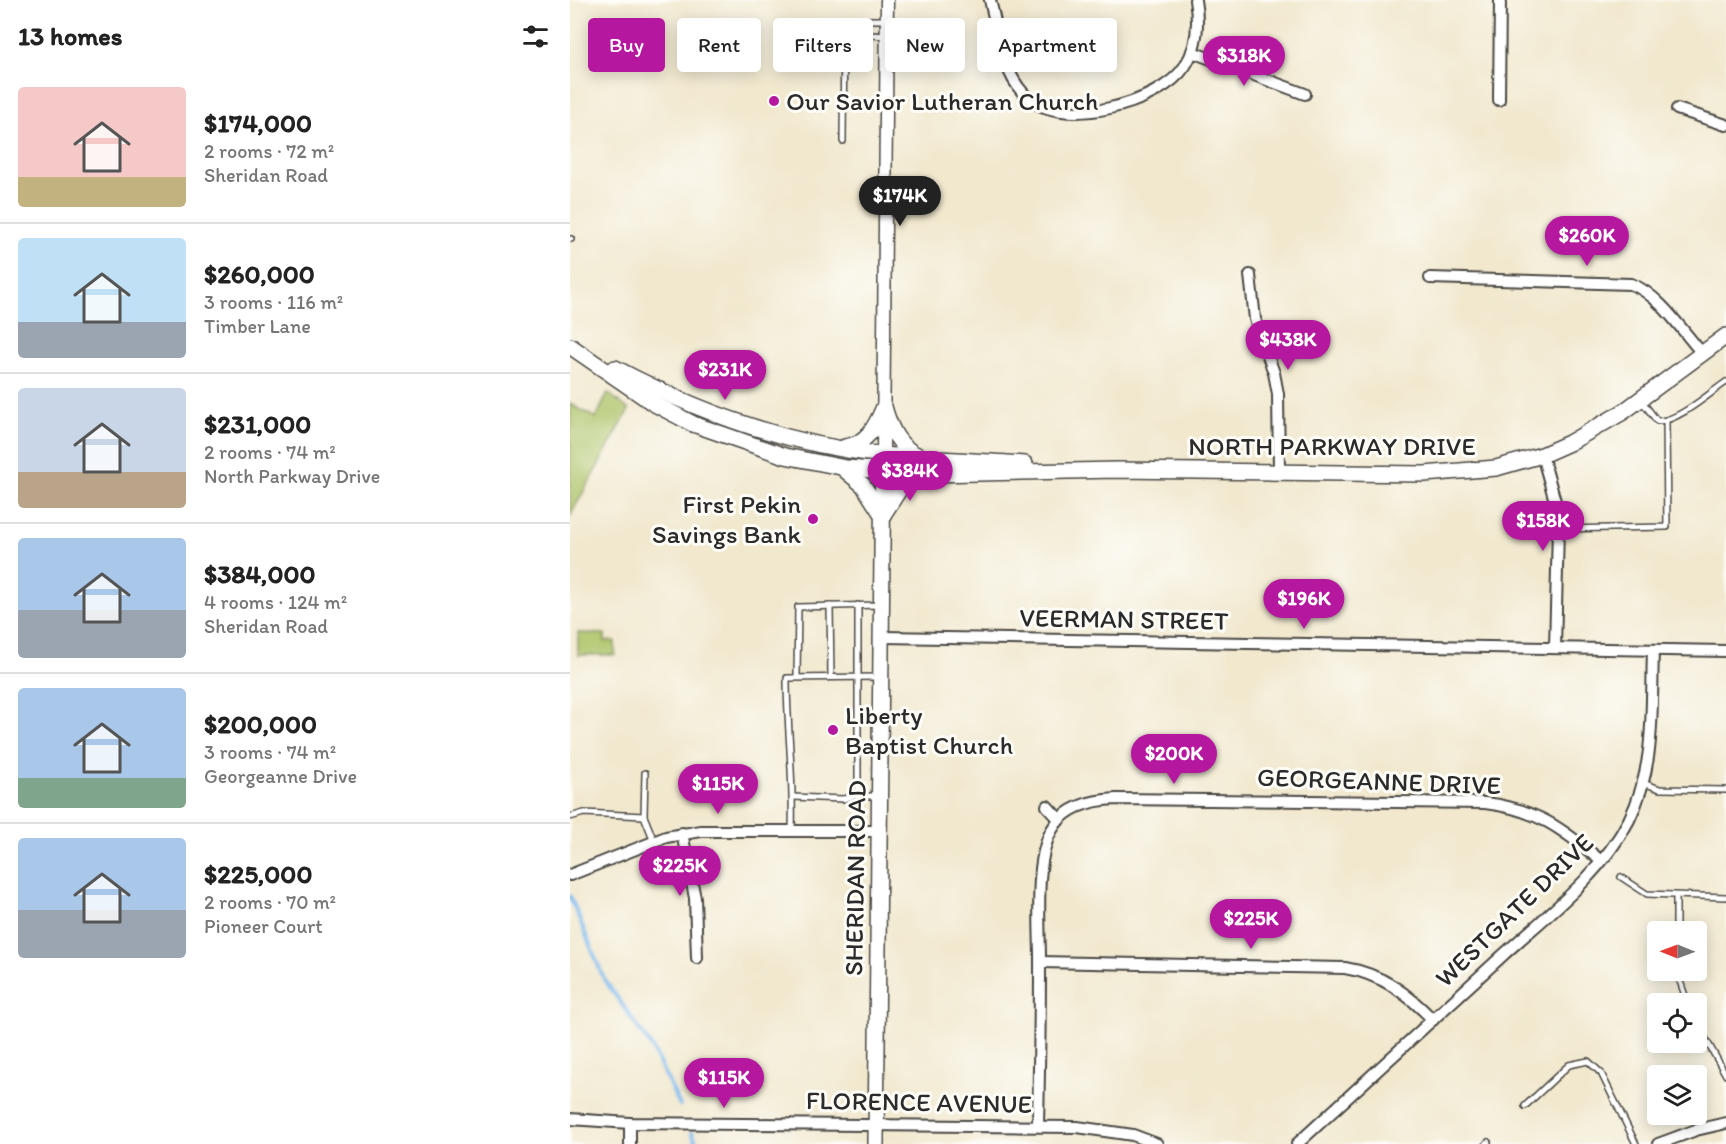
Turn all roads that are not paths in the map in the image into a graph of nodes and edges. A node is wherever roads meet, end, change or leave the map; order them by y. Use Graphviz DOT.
graph roads {
  1 [pos="887,0"];
  2 [pos="990,0"];
  3 [pos="1195,0"];
  4 [pos="1500,0"];
  5 [pos="887,18"];
  6 [pos="1192,52"];
  7 [pos="844,72"];
  8 [pos="887,72"];
  9 [pos="1305,94"];
  10 [pos="1499,100"];
  11 [pos="1677,109"];
  12 [pos="1726,125"];
  13 [pos="843,141"];
  14 [pos="1250,275"];
  15 [pos="1430,278"];
  16 [pos="1726,336"];
  17 [pos="570,344"];
  18 [pos="1702,353"];
  19 [pos="1726,382"];
  20 [pos="1640,399"];
  21 [pos="884,407"];
  22 [pos="1666,420"];
  23 [pos="841,448"];
  24 [pos="883,454"];
  25 [pos="1542,455"];
  26 [pos="922,457"];
  27 [pos="836,466"];
  28 [pos="1117,470"];
  29 [pos="1279,470"];
  30 [pos="882,472"];
  31 [pos="923,474"];
  32 [pos="882,518"];
  33 [pos="1558,529"];
  34 [pos="858,605"];
  35 [pos="882,605"];
  36 [pos="831,606"];
  37 [pos="882,637"];
  38 [pos="1555,648"];
  39 [pos="1653,650"];
  40 [pos="1726,651"];
  41 [pos="797,676"];
  42 [pos="831,676"];
  43 [pos="860,677"];
  44 [pos="881,677"];
  45 [pos="645,773"];
  46 [pos="1643,783"];
  47 [pos="1726,790"];
  48 [pos="858,796"];
  49 [pos="880,796"];
  50 [pos="793,797"];
  51 [pos="1047,806"];
  52 [pos="644,816"];
  53 [pos="570,817"];
  54 [pos="1059,819"];
  55 [pos="792,830"];
  56 [pos="879,831"];
  57 [pos="682,833"];
  58 [pos="654,841"];
  59 [pos="1601,861"];
  60 [pos="570,873"];
  61 [pos="1621,877"];
  62 [pos="1676,896"];
  63 [pos="1726,897"];
  64 [pos="1676,921"];
  65 [pos="697,958"];
  66 [pos="1040,962"];
  67 [pos="1433,1020"];
  68 [pos="1707,1041"];
  69 [pos="1726,1075"];
  70 [pos="1525,1106"];
  71 [pos="570,1119"];
  72 [pos="630,1123"];
  73 [pos="1726,1123"];
  74 [pos="876,1124"];
  75 [pos="1038,1126"];
  76 [pos="630,1144"];
  77 [pos="876,1144"];
  78 [pos="1157,1144"];
  79 [pos="1297,1144"];
  80 [pos="1636,1144"];
  81 [pos="1658,1144"];
  1 -- 5 [label="street, SHERIDAN ROAD"];
  2 -- 6 [label="street"];
  3 -- 6 [label="street"];
  4 -- 10 [label="street"];
  6 -- 9 [label="street"];
  7 -- 13 [label="lane"];
  8 -- 21 [label="street, SHERIDAN ROAD"];
  11 -- 12 [label="street"];
  14 -- 29 [label="street"];
  15 -- 18 [label="street"];
  16 -- 18 [label="main road, NORTH PARKWAY DRIVE"];
  17 -- 23 [label="main road, NORTH PARKWAY DRIVE"];
  17 -- 27 [label="main road, NORTH PARKWAY DRIVE"];
  18 -- 20 [label="main road, NORTH PARKWAY DRIVE"];
  19 -- 22 [label="lane"];
  20 -- 22 [label="lane"];
  20 -- 25 [label="main road, NORTH PARKWAY DRIVE"];
  21 -- 23 [label="main road"];
  21 -- 24 [label="street, SHERIDAN ROAD"];
  21 -- 26 [label="main road"];
  22 -- 33 [label="lane"];
  23 -- 24 [label="main road, NORTH PARKWAY DRIVE"];
  24 -- 26 [label="main road, NORTH PARKWAY DRIVE"];
  24 -- 30 [label="main road, SHERIDAN ROAD"];
  25 -- 29 [label="main road, NORTH PARKWAY DRIVE"];
  25 -- 33 [label="street"];
  26 -- 28 [label="main road, NORTH PARKWAY DRIVE"];
  27 -- 30 [label="main road, NORTH PARKWAY DRIVE"];
  27 -- 32 [label="main road"];
  28 -- 29 [label="main road, NORTH PARKWAY DRIVE"];
  28 -- 31 [label="main road, NORTH PARKWAY DRIVE"];
  30 -- 31 [label="main road, NORTH PARKWAY DRIVE"];
  30 -- 32 [label="main road, SHERIDAN ROAD"];
  31 -- 32 [label="main road"];
  32 -- 35 [label="main road, SHERIDAN ROAD"];
  33 -- 38 [label="street"];
  34 -- 35 [label="lane"];
  34 -- 36 [label="lane"];
  34 -- 43 [label="lane"];
  35 -- 37 [label="main road, SHERIDAN ROAD"];
  36 -- 41 [label="lane"];
  36 -- 42 [label="lane"];
  37 -- 38 [label="street, VEERMAN STREET"];
  37 -- 44 [label="main road, SHERIDAN ROAD"];
  38 -- 39 [label="street, VEERMAN STREET"];
  39 -- 40 [label="street, VEERMAN STREET"];
  39 -- 46 [label="street, WESTGATE DRIVE"];
  41 -- 42 [label="lane"];
  41 -- 50 [label="lane"];
  42 -- 43 [label="lane"];
  43 -- 44 [label="lane"];
  43 -- 48 [label="lane"];
  44 -- 49 [label="main road, SHERIDAN ROAD"];
  45 -- 52 [label="lane"];
  46 -- 47 [label="lane"];
  46 -- 59 [label="street, WESTGATE DRIVE"];
  48 -- 49 [label="lane"];
  48 -- 50 [label="lane"];
  49 -- 56 [label="main road, SHERIDAN ROAD"];
  50 -- 55 [label="lane"];
  51 -- 54 [label="street"];
  52 -- 53 [label="lane"];
  52 -- 58 [label="lane"];
  54 -- 59 [label="street, GEORGEANNE DRIVE"];
  54 -- 66 [label="street"];
  55 -- 56 [label="street"];
  55 -- 57 [label="street"];
  56 -- 74 [label="main road, SHERIDAN ROAD"];
  57 -- 58 [label="street"];
  57 -- 65 [label="street"];
  58 -- 60 [label="street"];
  59 -- 67 [label="street, WESTGATE DRIVE"];
  61 -- 62 [label="lane"];
  62 -- 63 [label="lane"];
  62 -- 64 [label="lane"];
  66 -- 67 [label="street"];
  66 -- 75 [label="street"];
  67 -- 79 [label="street, WESTGATE DRIVE"];
  68 -- 69 [label="lane"];
  70 -- 80 [label="lane"];
  71 -- 72 [label="street, FLORENCE AVENUE"];
  72 -- 74 [label="street, FLORENCE AVENUE"];
  72 -- 76 [label="street"];
  73 -- 81 [label="street"];
  74 -- 75 [label="street, FLORENCE AVENUE"];
  74 -- 77 [label="main road, SHERIDAN ROAD"];
  75 -- 78 [label="street, FLORENCE AVENUE"];
}
